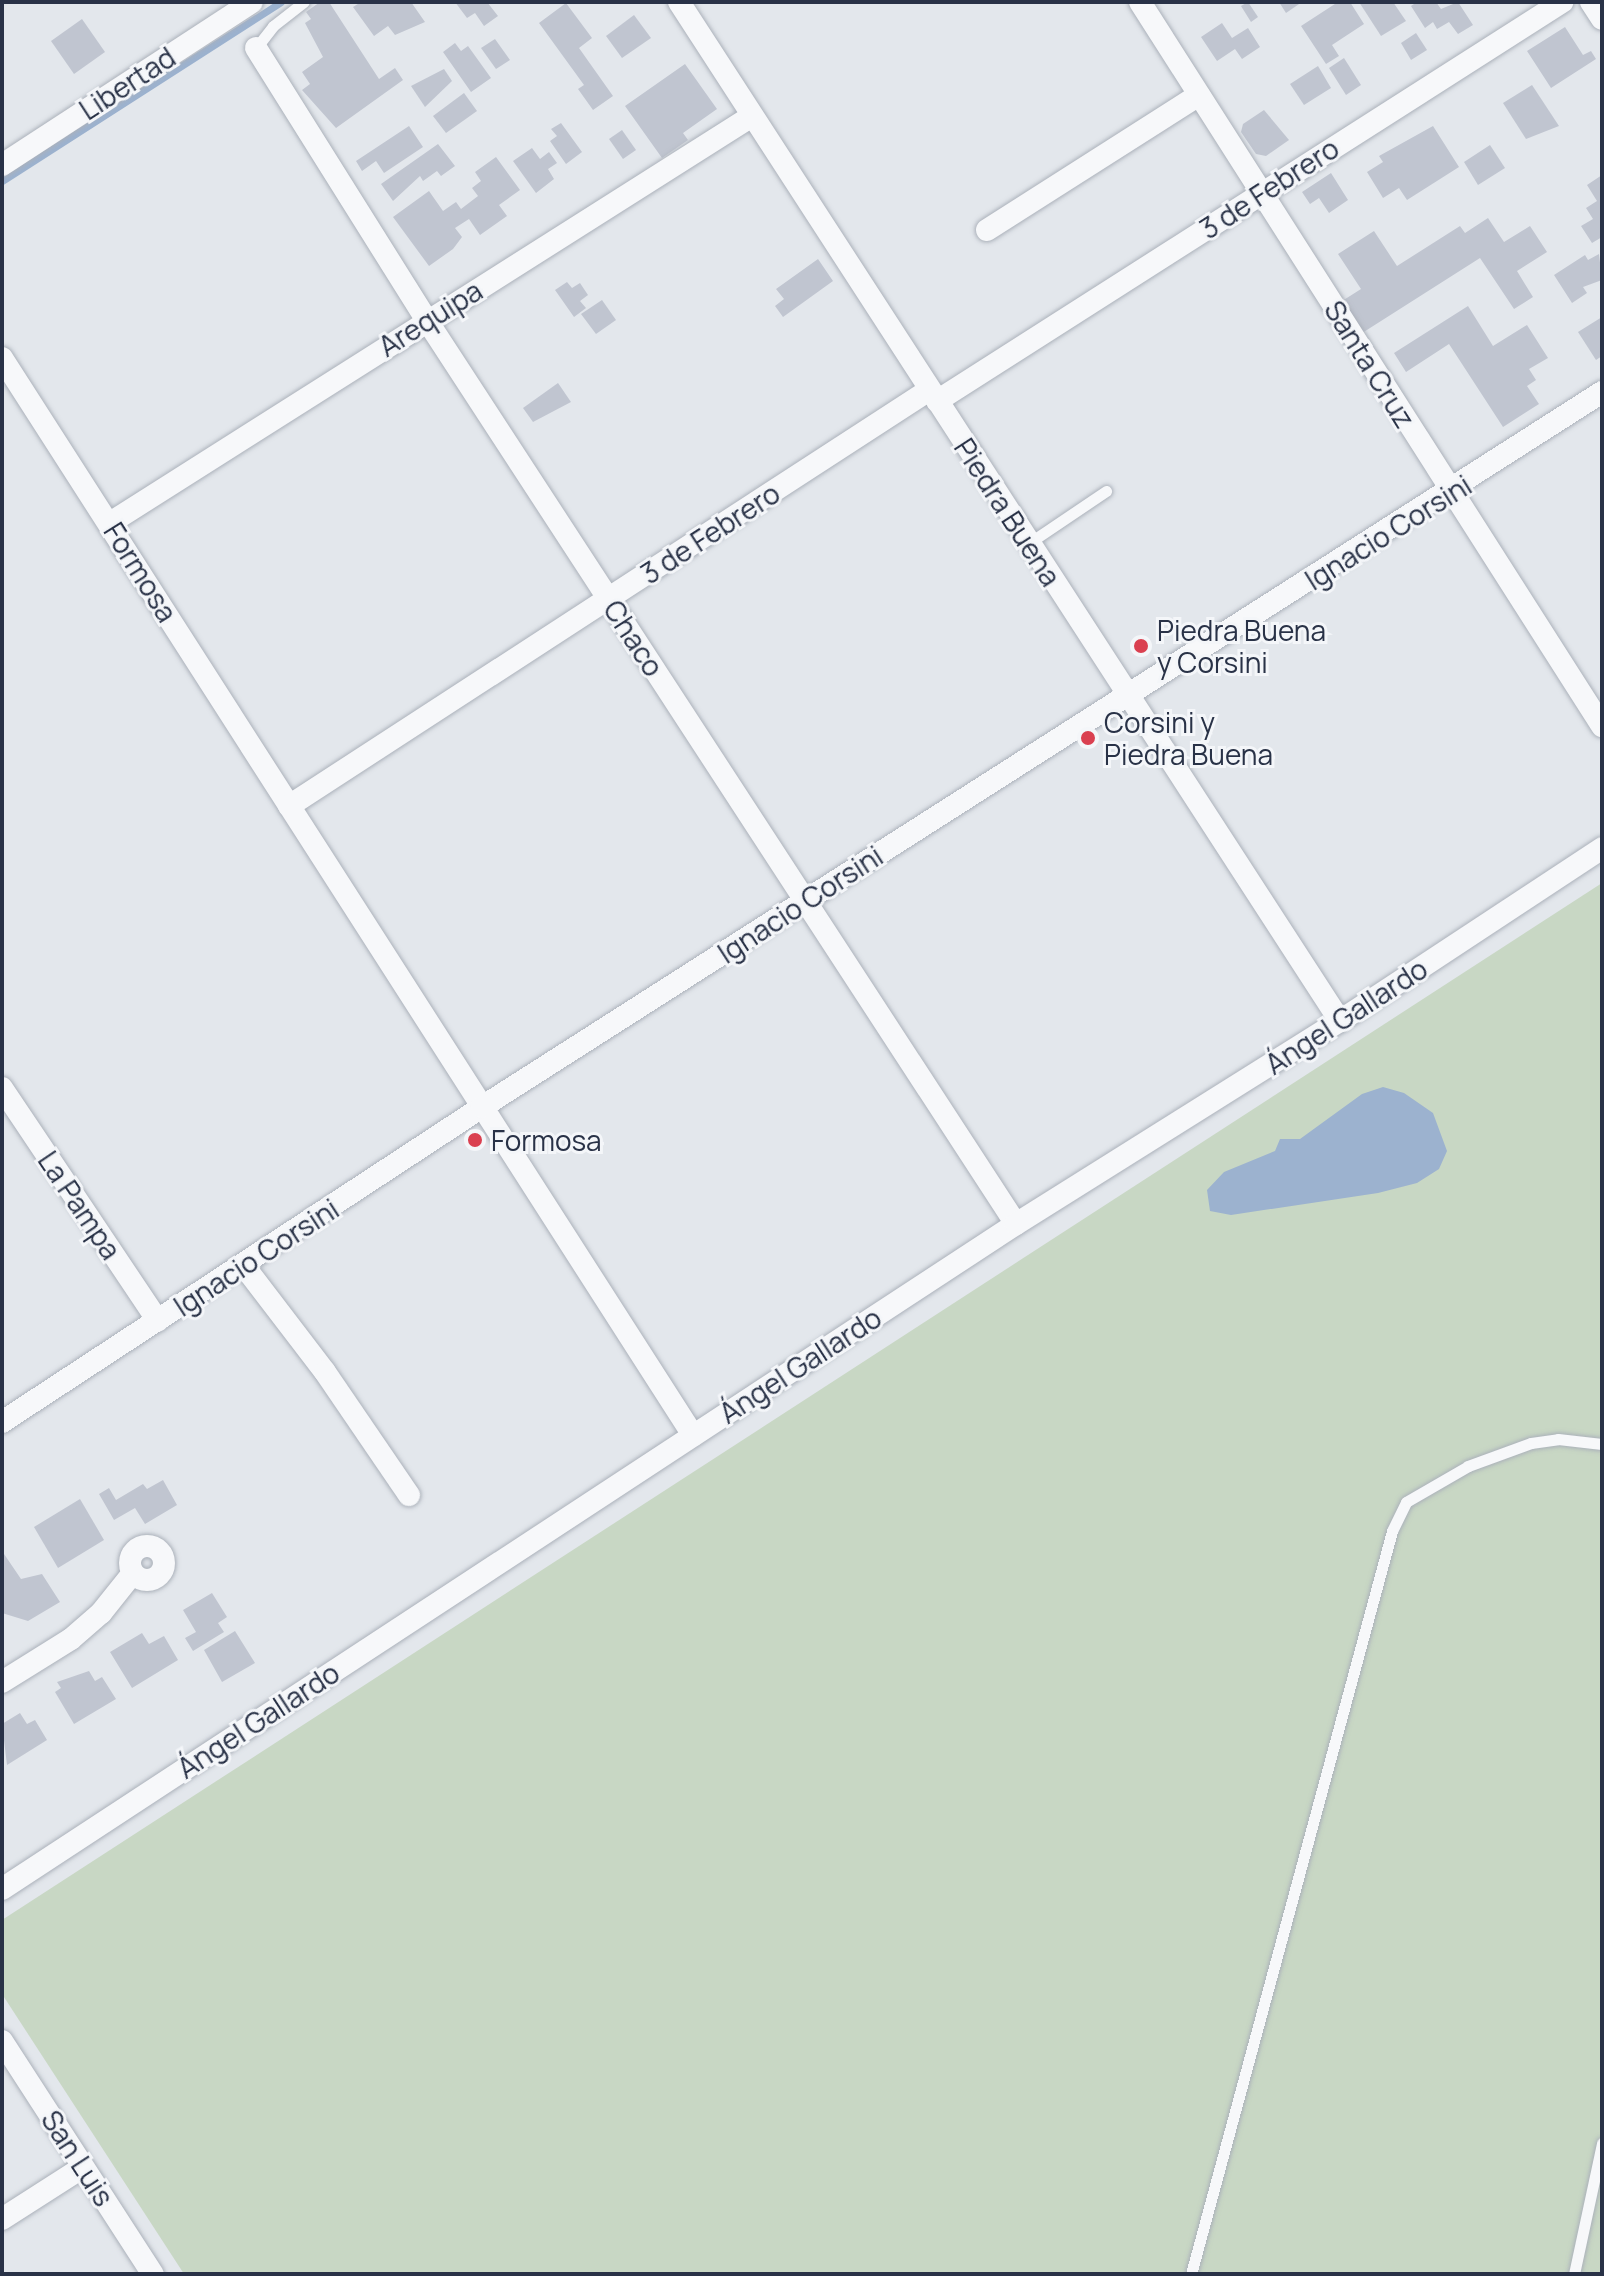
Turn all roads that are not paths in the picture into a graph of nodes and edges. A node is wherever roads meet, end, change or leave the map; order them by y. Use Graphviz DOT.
graph roads {
  1 [pos="304,2"];
  2 [pos="679,2"];
  3 [pos="1140,2"];
  4 [pos="1562,2"];
  5 [pos="1591,2"];
  6 [pos="237,6"];
  7 [pos="1602,19"];
  8 [pos="256,48"];
  9 [pos="1199,95"];
  10 [pos="752,116"];
  11 [pos="2,165"];
  12 [pos="1262,192"];
  13 [pos="987,230"];
  14 [pos="426,319"];
  15 [pos="2,358"];
  16 [pos="1602,392"];
  17 [pos="933,396"];
  18 [pos="1106,491"];
  19 [pos="1451,493"];
  20 [pos="110,523"];
  21 [pos="1028,544"];
  22 [pos="609,599"];
  23 [pos="1127,696"];
  24 [pos="1602,726"];
  25 [pos="289,806"];
  26 [pos="1602,848"];
  27 [pos="804,902"];
  28 [pos="1340,1021"];
  29 [pos="2,1088"];
  30 [pos="482,1107"];
  31 [pos="1016,1224"];
  32 [pos="244,1266"];
  33 [pos="158,1321"];
  34 [pos="2,1422"];
  35 [pos="693,1435"];
  36 [pos="1602,1444"];
  37 [pos="409,1495"];
  38 [pos="133,1573"];
  39 [pos="2,1682"];
  40 [pos="2,1889"];
  41 [pos="2,2041"];
  42 [pos="1602,2143"];
  43 [pos="83,2167"];
  44 [pos="2,2219"];
  45 [pos="153,2274"];
  46 [pos="1191,2274"];
  47 [pos="1574,2274"];
  1 -- 8 [label="lane"];
  2 -- 10 [label="street, Piedra Buena"];
  3 -- 9 [label="street, Santa Cruz"];
  4 -- 12 [label="street, 3 de Febrero"];
  5 -- 7 [label="street"];
  6 -- 11 [label="street, Libertad"];
  8 -- 14 [label="street, Chaco"];
  9 -- 12 [label="street, Santa Cruz"];
  9 -- 13 [label="street"];
  10 -- 14 [label="street, Arequipa"];
  10 -- 17 [label="street, Piedra Buena"];
  12 -- 17 [label="street, 3 de Febrero"];
  12 -- 19 [label="street, Santa Cruz"];
  14 -- 20 [label="street, Arequipa"];
  14 -- 22 [label="street, Chaco"];
  15 -- 20 [label="street, Formosa"];
  16 -- 19 [label="street, Ignacio Corsini"];
  17 -- 21 [label="street, Piedra Buena"];
  17 -- 22 [label="street, 3 de Febrero"];
  18 -- 21 [label="lane"];
  19 -- 23 [label="street, Ignacio Corsini"];
  19 -- 24 [label="street, Santa Cruz"];
  20 -- 25 [label="street, Formosa"];
  21 -- 23 [label="street, Piedra Buena"];
  22 -- 25 [label="street, 3 de Febrero"];
  22 -- 27 [label="street, Chaco"];
  23 -- 27 [label="street, Ignacio Corsini"];
  23 -- 28 [label="street, Piedra Buena"];
  25 -- 30 [label="street, Formosa"];
  26 -- 28 [label="street, Ángel Gallardo"];
  27 -- 30 [label="street, Ignacio Corsini"];
  27 -- 31 [label="street, Chaco"];
  28 -- 31 [label="street, Ángel Gallardo"];
  29 -- 33 [label="street, La Pampa"];
  30 -- 32 [label="street, Ignacio Corsini"];
  30 -- 35 [label="street, Formosa"];
  31 -- 35 [label="street, Ángel Gallardo"];
  32 -- 33 [label="street, Ignacio Corsini"];
  32 -- 37 [label="street"];
  33 -- 34 [label="street, Ignacio Corsini"];
  35 -- 40 [label="street, Ángel Gallardo"];
  36 -- 46 [label="lane"];
  38 -- 39 [label="street"];
  41 -- 43 [label="street, San Luis"];
  42 -- 47 [label="lane"];
  43 -- 44 [label="street"];
  43 -- 45 [label="street, San Luis"];
}
